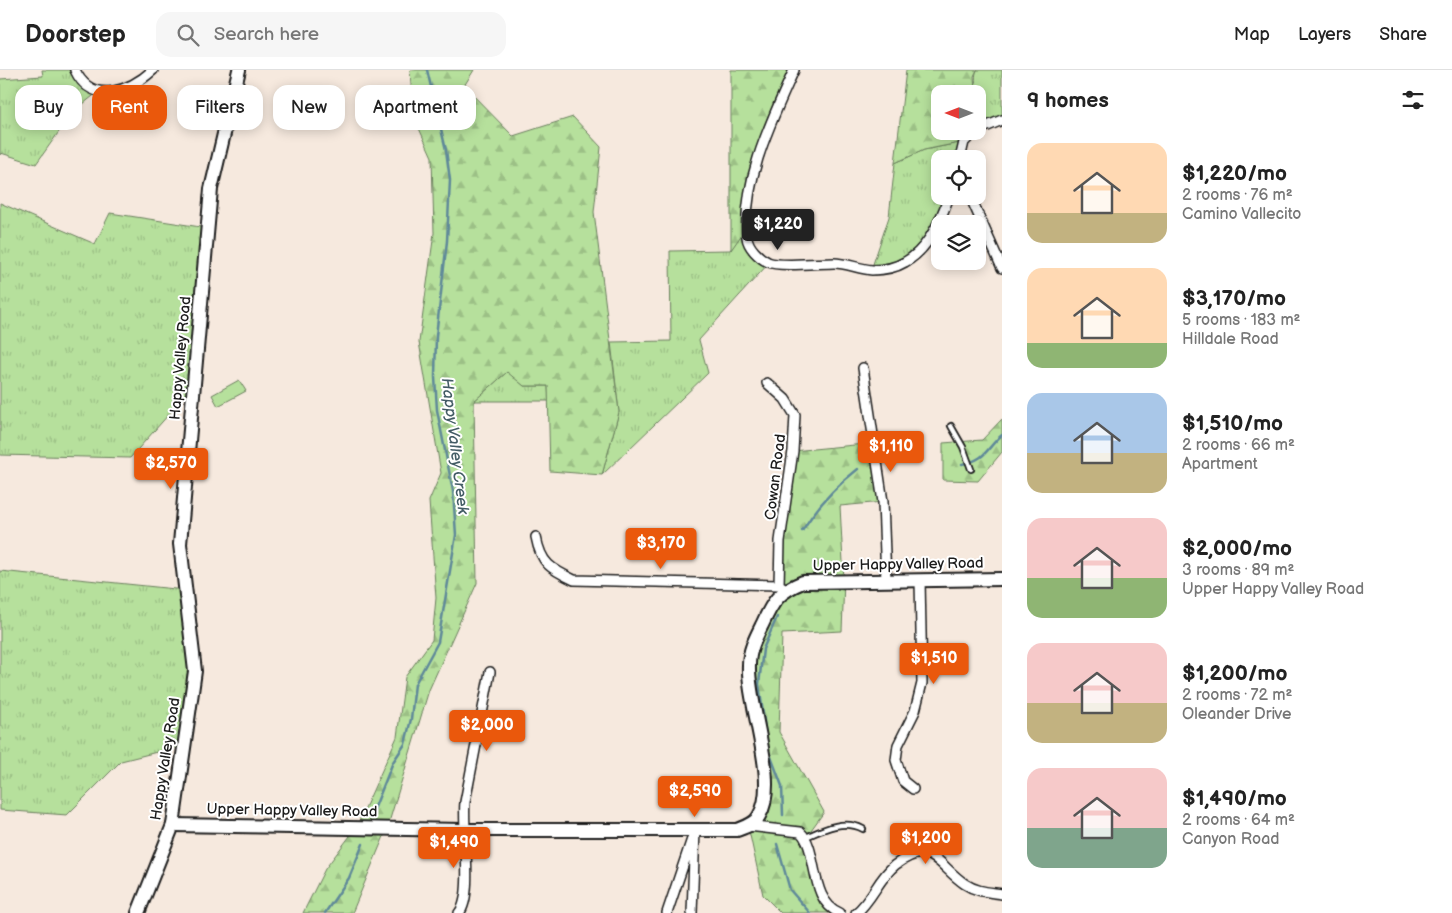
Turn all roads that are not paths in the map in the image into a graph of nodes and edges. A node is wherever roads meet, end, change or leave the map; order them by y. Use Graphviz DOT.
graph roads {
  1 [pos="75,70"];
  2 [pos="153,70"];
  3 [pos="239,70"];
  4 [pos="794,70"];
  5 [pos="1002,120"];
  6 [pos="986,127"];
  7 [pos="945,205"];
  8 [pos="974,205"];
  9 [pos="1002,268"];
  10 [pos="863,368"];
  11 [pos="767,384"];
  12 [pos="951,426"];
  13 [pos="971,469"];
  14 [pos="536,537"];
  15 [pos="1002,579"];
  16 [pos="886,580"];
  17 [pos="920,580"];
  18 [pos="783,586"];
  19 [pos="490,672"];
  20 [pos="913,790"];
  21 [pos="173,825"];
  22 [pos="748,826"];
  23 [pos="864,829"];
  24 [pos="464,830"];
  25 [pos="695,830"];
  26 [pos="806,837"];
  27 [pos="1002,894"];
  28 [pos="138,913"];
  29 [pos="459,913"];
  30 [pos="667,913"];
  31 [pos="692,913"];
  32 [pos="840,913"];
  33 [pos="856,913"];
  1 -- 2 [label="street"];
  3 -- 21 [label="street, Happy Valley Road"];
  4 -- 7 [label="street"];
  5 -- 6 [label="street"];
  8 -- 9 [label="street"];
  10 -- 16 [label="street"];
  11 -- 18 [label="street, Cowan Road"];
  12 -- 13 [label="lane"];
  14 -- 18 [label="street"];
  15 -- 17 [label="street, Upper Happy Valley Road"];
  16 -- 17 [label="street, Upper Happy Valley Road"];
  16 -- 18 [label="street, Upper Happy Valley Road"];
  17 -- 20 [label="street"];
  18 -- 22 [label="street"];
  19 -- 24 [label="street"];
  21 -- 24 [label="street, Upper Happy Valley Road"];
  21 -- 28 [label="street, Happy Valley Road"];
  22 -- 25 [label="street, Upper Happy Valley Road"];
  22 -- 26 [label="street"];
  23 -- 26 [label="lane"];
  24 -- 25 [label="street, Upper Happy Valley Road"];
  24 -- 29 [label="street"];
  25 -- 30 [label="street"];
  25 -- 31 [label="street"];
  26 -- 32 [label="street"];
  27 -- 33 [label="street"];
}
